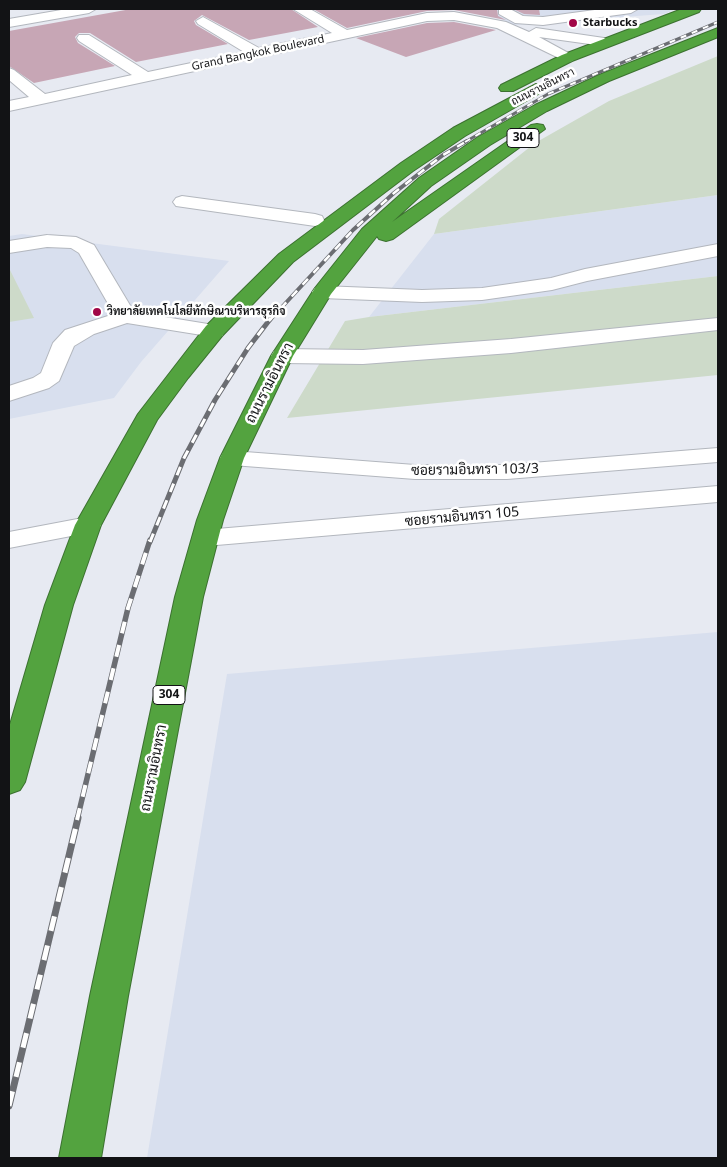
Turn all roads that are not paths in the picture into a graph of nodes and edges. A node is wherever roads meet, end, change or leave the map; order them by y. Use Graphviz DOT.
graph roads {
  1 [pos="22,9"];
  2 [pos="89,9"];
  3 [pos="300,9"];
  4 [pos="422,9"];
  5 [pos="500,9"];
  6 [pos="631,9"];
  7 [pos="9,11"];
  8 [pos="699,14"];
  9 [pos="437,17"];
  10 [pos="203,21"];
  11 [pos="9,23"];
  12 [pos="507,28"];
  13 [pos="718,32"];
  14 [pos="346,34"];
  15 [pos="572,37"];
  16 [pos="84,38"];
  17 [pos="604,42"];
  18 [pos="718,43"];
  19 [pos="548,46"];
  20 [pos="257,53"];
  21 [pos="566,58"];
  22 [pos="9,73"];
  23 [pos="146,77"];
  24 [pos="42,98"];
  25 [pos="9,106"];
  26 [pos="398,153"];
  27 [pos="348,190"];
  28 [pos="182,202"];
  29 [pos="315,220"];
  30 [pos="9,247"];
  31 [pos="718,250"];
  32 [pos="286,258"];
  33 [pos="345,263"];
  34 [pos="322,292"];
  35 [pos="126,317"];
  36 [pos="718,324"];
  37 [pos="214,330"];
  38 [pos="282,356"];
  39 [pos="9,394"];
  40 [pos="718,455"];
  41 [pos="232,458"];
  42 [pos="718,494"];
  43 [pos="88,525"];
  44 [pos="205,538"];
  45 [pos="9,540"];
  46 [pos="9,782"];
  47 [pos="80,1158"];
  1 -- 7 [label="street"];
  2 -- 11 [label="street"];
  3 -- 14 [label="street"];
  4 -- 9 [label="street"];
  5 -- 6 [label="street"];
  8 -- 17 [label="highway, ถนนรามอินทรา / 304"];
  8 -- 32 [label="highway, ถนนรามอินทรา / 304"];
  9 -- 12 [label="street, Grand Bangkok Boulevard"];
  9 -- 14 [label="street, Grand Bangkok Boulevard"];
  10 -- 20 [label="street"];
  12 -- 15 [label="street, Grand Bangkok Boulevard"];
  12 -- 19 [label="street, Grand Bangkok Boulevard"];
  13 -- 33 [label="highway, ถนนรามอินทรา / 304"];
  14 -- 20 [label="street, Grand Bangkok Boulevard"];
  15 -- 17 [label="street, Grand Bangkok Boulevard"];
  15 -- 19 [label="street, Grand Bangkok Boulevard"];
  16 -- 23 [label="street"];
  17 -- 21 [label="highway, ถนนรามอินทรา / 304"];
  18 -- 33 [label="highway, ถนนรามอินทรา / 304"];
  19 -- 21 [label="street, Grand Bangkok Boulevard"];
  20 -- 23 [label="street, Grand Bangkok Boulevard"];
  21 -- 26 [label="highway, ถนนรามอินทรา / 304"];
  22 -- 24 [label="street"];
  23 -- 24 [label="street, Grand Bangkok Boulevard"];
  24 -- 25 [label="street, Grand Bangkok Boulevard"];
  27 -- 29 [label="highway, ถนนรามอินทรา / 304"];
  28 -- 29 [label="street"];
  29 -- 32 [label="highway, ถนนรามอินทรา / 304"];
  30 -- 35 [label="street"];
  31 -- 34 [label="street"];
  32 -- 37 [label="highway, ถนนรามอินทรา / 304"];
  33 -- 34 [label="highway, ถนนรามอินทรา / 304"];
  34 -- 38 [label="highway, ถนนรามอินทรา / 304"];
  35 -- 37 [label="street"];
  35 -- 39 [label="street"];
  36 -- 38 [label="street"];
  37 -- 43 [label="highway, ถนนรามอินทรา / 304"];
  38 -- 41 [label="highway, ถนนรามอินทรา / 304"];
  40 -- 41 [label="street, ซอยรามอินทรา 103/3"];
  41 -- 44 [label="highway, ถนนรามอินทรา / 304"];
  42 -- 44 [label="street, ซอยรามอินทรา 105"];
  43 -- 45 [label="street"];
  43 -- 46 [label="highway, ถนนรามอินทรา / 304"];
  44 -- 47 [label="highway, ถนนรามอินทรา / 304"];
}
